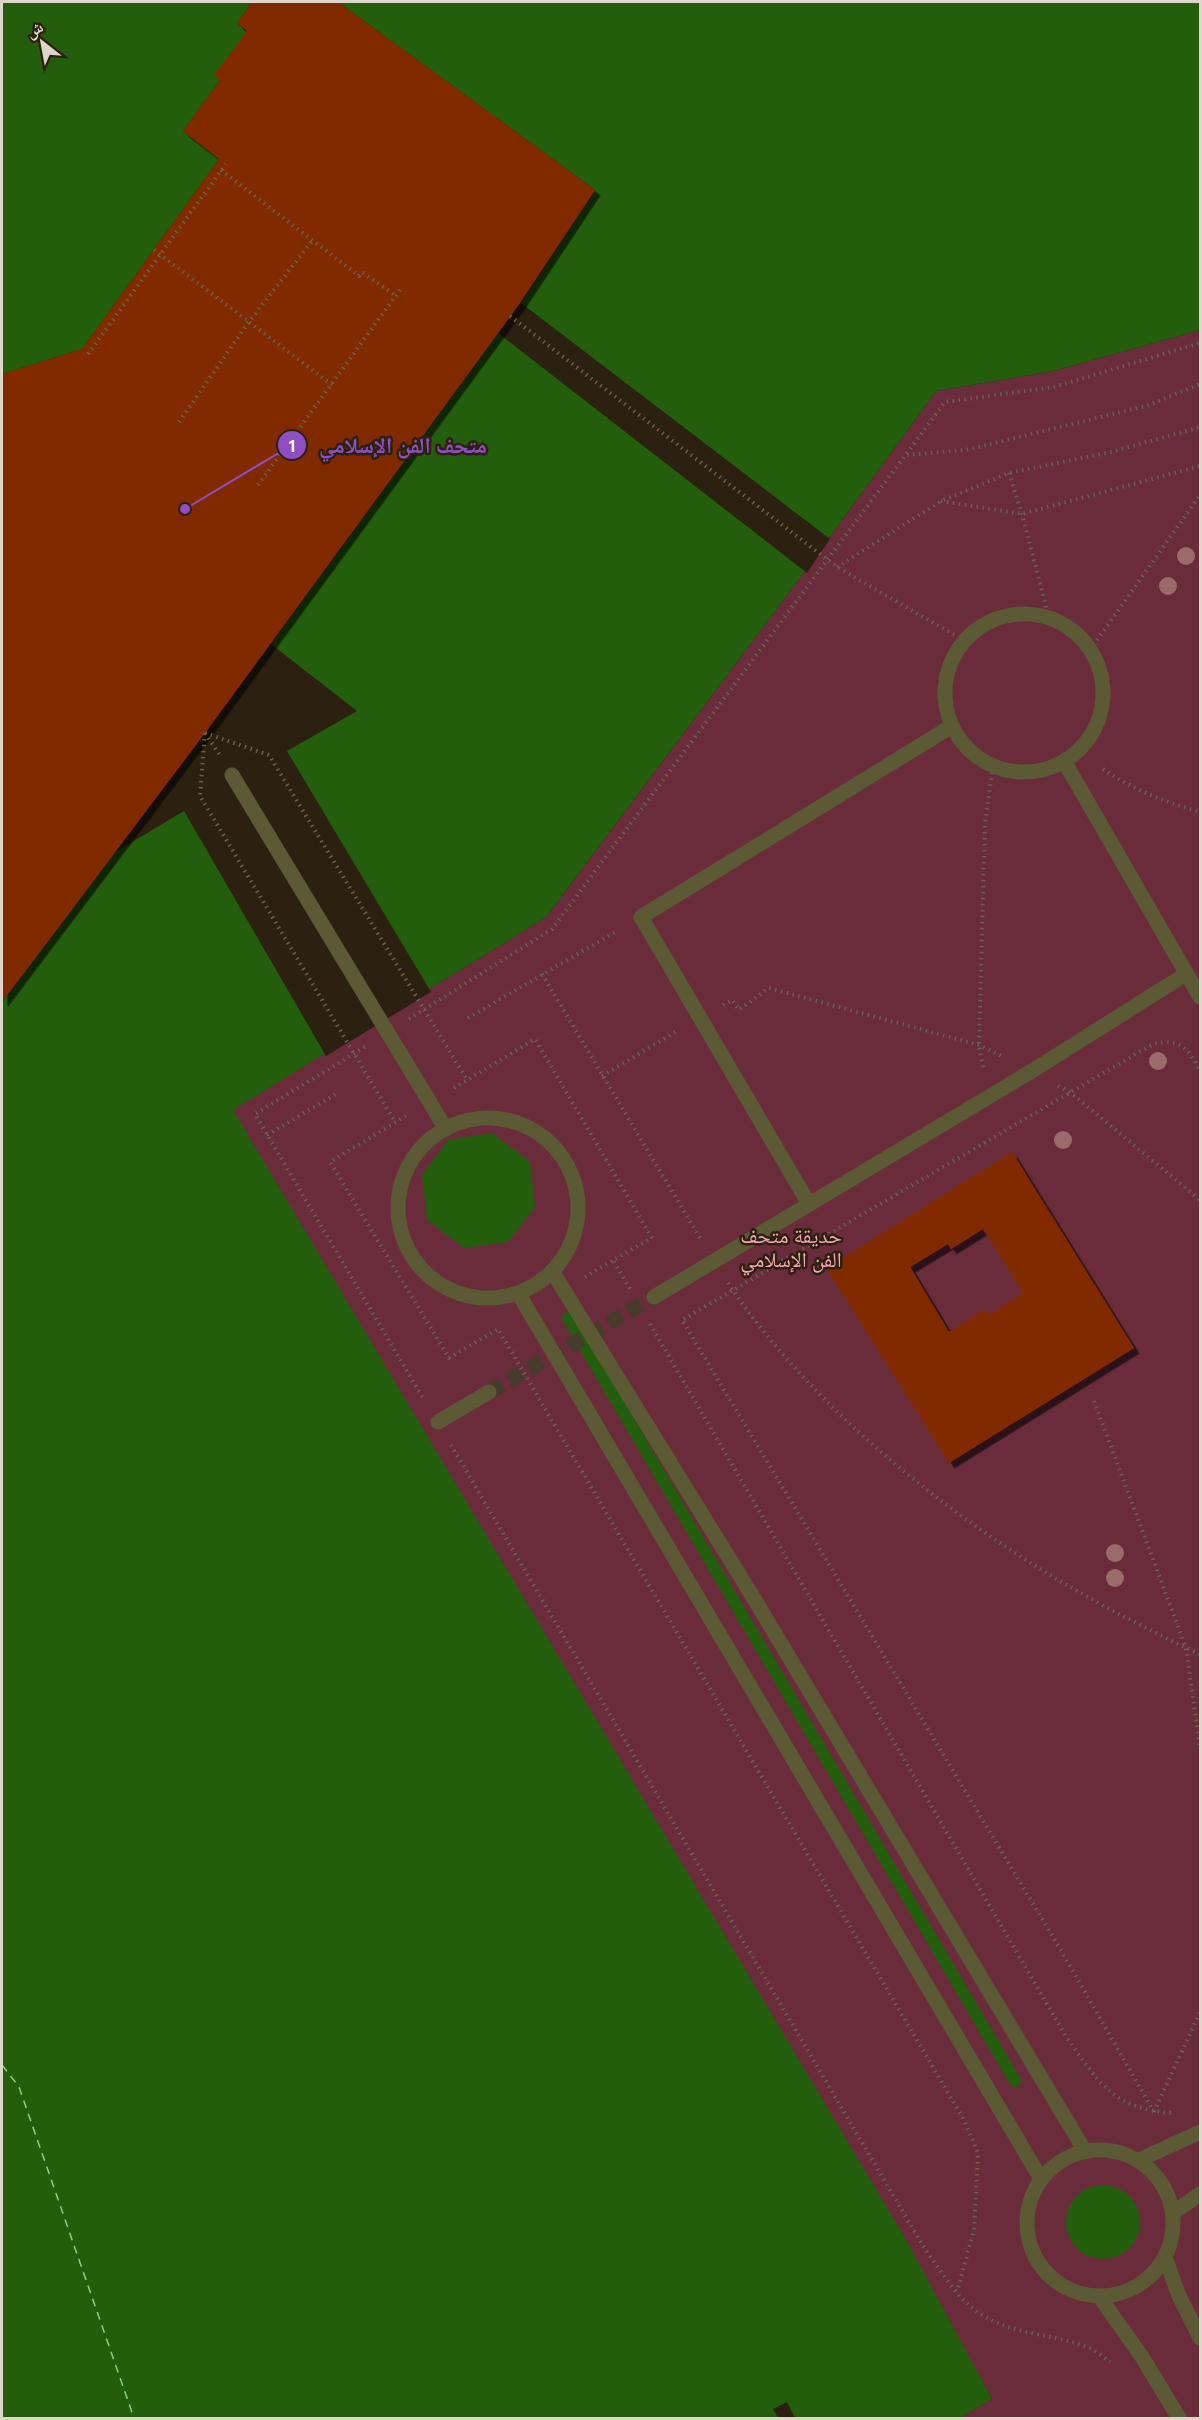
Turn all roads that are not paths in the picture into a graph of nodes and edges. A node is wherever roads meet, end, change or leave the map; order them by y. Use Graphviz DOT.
graph roads {
  1 [pos="952,726"];
  2 [pos="1064,761"];
  3 [pos="232,775"];
  4 [pos="1186,974"];
  5 [pos="1200,997"];
  6 [pos="446,1129"];
  7 [pos="809,1203"];
  8 [pos="552,1272"];
  9 [pos="518,1293"];
  10 [pos="654,1297"];
  11 [pos="489,1392"];
  12 [pos="438,1422"];
  13 [pos="1200,2132"];
  14 [pos="1085,2151"];
  15 [pos="1139,2160"];
  16 [pos="1041,2179"];
  17 [pos="1200,2194"];
  18 [pos="1173,2213"];
  19 [pos="1165,2258"];
  20 [pos="1099,2296"];
  21 [pos="1200,2338"];
  22 [pos="1179,2418"];
  1 -- 2 [label="street"];
  1 -- 2 [label="street"];
  1 -- 7 [label="street"];
  2 -- 4 [label="street"];
  3 -- 6 [label="street"];
  4 -- 5 [label="street"];
  4 -- 7 [label="street"];
  6 -- 8 [label="street"];
  6 -- 9 [label="street"];
  7 -- 10 [label="street"];
  8 -- 9 [label="street"];
  8 -- 14 [label="street"];
  9 -- 16 [label="street"];
  11 -- 12 [label="street"];
  13 -- 15 [label="street"];
  14 -- 15 [label="street"];
  14 -- 16 [label="street"];
  15 -- 18 [label="street"];
  16 -- 20 [label="street"];
  17 -- 18 [label="street"];
  18 -- 19 [label="street"];
  19 -- 20 [label="street"];
  19 -- 21 [label="street"];
  20 -- 22 [label="street"];
}
